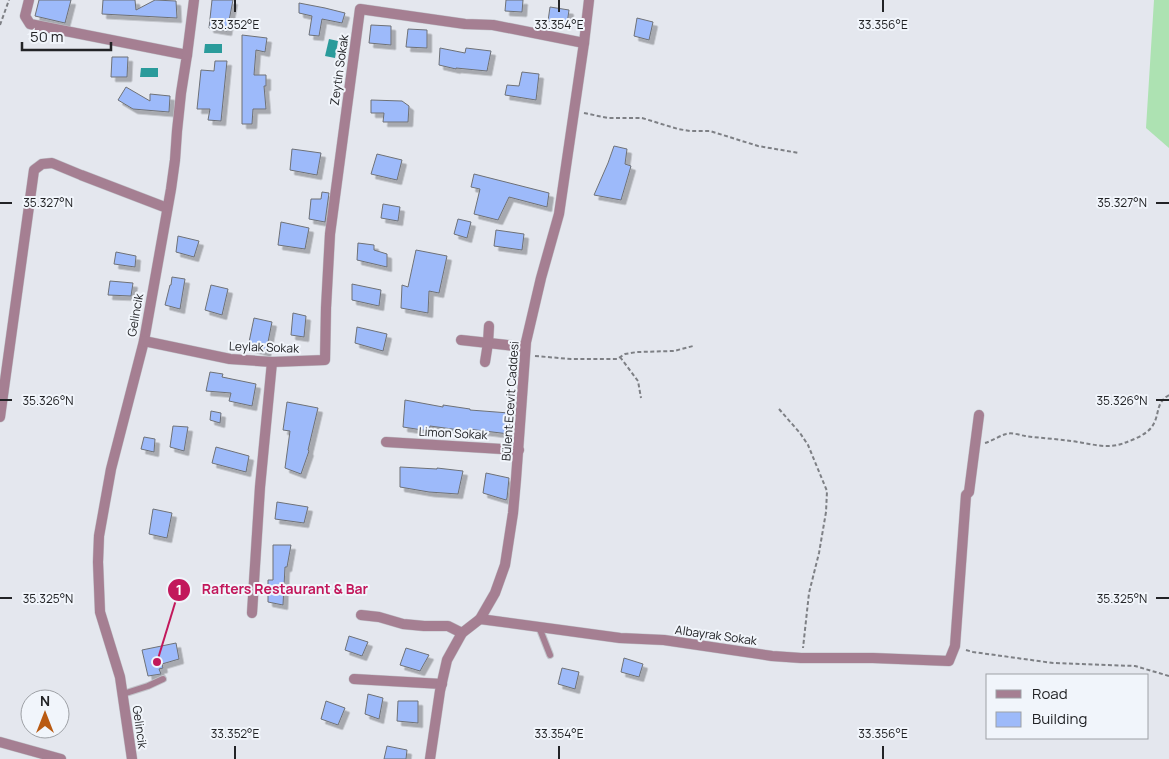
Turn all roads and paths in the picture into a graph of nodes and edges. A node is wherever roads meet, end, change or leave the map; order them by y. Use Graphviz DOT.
graph roads {
  1 [pos="9,0"];
  2 [pos="29,0"];
  3 [pos="194,0"];
  4 [pos="589,0"];
  5 [pos="0,25"];
  6 [pos="584,43"];
  7 [pos="187,55"];
  8 [pos="574,111"];
  9 [pos="799,153"];
  10 [pos="167,208"];
  11 [pos="489,326"];
  12 [pos="461,340"];
  13 [pos="144,341"];
  14 [pos="488,343"];
  15 [pos="693,346"];
  16 [pos="525,351"];
  17 [pos="620,357"];
  18 [pos="325,360"];
  19 [pos="272,362"];
  20 [pos="485,362"];
  21 [pos="1169,396"];
  22 [pos="641,398"];
  23 [pos="779,409"];
  24 [pos="980,415"];
  25 [pos="0,418"];
  26 [pos="386,442"];
  27 [pos="976,447"];
  28 [pos="519,450"];
  29 [pos="252,614"];
  30 [pos="361,616"];
  31 [pos="480,619"];
  32 [pos="539,627"];
  33 [pos="462,633"];
  34 [pos="954,646"];
  35 [pos="550,655"];
  36 [pos="801,658"];
  37 [pos="1169,676"];
  38 [pos="163,679"];
  39 [pos="354,679"];
  40 [pos="442,684"];
  41 [pos="123,694"];
  42 [pos="0,742"];
  43 [pos="61,759"];
  44 [pos="132,759"];
  45 [pos="430,759"];
  1 -- 5 [label="path"];
  2 -- 7 [label="street"];
  3 -- 7 [label="street, Gelincik"];
  4 -- 6 [label="street, Bülent Ecevit Caddesi"];
  6 -- 8 [label="street, Bülent Ecevit Caddesi"];
  6 -- 18 [label="street, Zeytin Sokak"];
  7 -- 10 [label="street, Gelincik"];
  8 -- 9 [label="path"];
  8 -- 16 [label="street, Bülent Ecevit Caddesi"];
  10 -- 13 [label="street, Gelincik"];
  10 -- 25 [label="street"];
  11 -- 14 [label="street"];
  12 -- 14 [label="street"];
  13 -- 19 [label="street, Leylak Sokak"];
  13 -- 41 [label="street, Gelincik"];
  14 -- 16 [label="street"];
  14 -- 20 [label="street"];
  15 -- 17 [label="path"];
  16 -- 17 [label="path"];
  16 -- 28 [label="street, Bülent Ecevit Caddesi"];
  17 -- 22 [label="path"];
  18 -- 19 [label="street, Leylak Sokak"];
  19 -- 29 [label="street"];
  21 -- 27 [label="path"];
  23 -- 36 [label="path"];
  24 -- 27 [label="street"];
  26 -- 28 [label="street, Limon Sokak"];
  27 -- 34 [label="street"];
  28 -- 31 [label="street, Bülent Ecevit Caddesi"];
  30 -- 33 [label="street"];
  31 -- 32 [label="street, Albayrak Sokak"];
  31 -- 33 [label="street, Bülent Ecevit Caddesi"];
  32 -- 35 [label="lane"];
  32 -- 36 [label="street, Albayrak Sokak"];
  33 -- 40 [label="street, Bülent Ecevit Caddesi"];
  34 -- 36 [label="street, Albayrak Sokak"];
  34 -- 37 [label="path"];
  38 -- 41 [label="lane"];
  39 -- 40 [label="street"];
  40 -- 45 [label="street, Bülent Ecevit Caddesi"];
  41 -- 44 [label="street, Gelincik"];
  42 -- 43 [label="street"];
}
